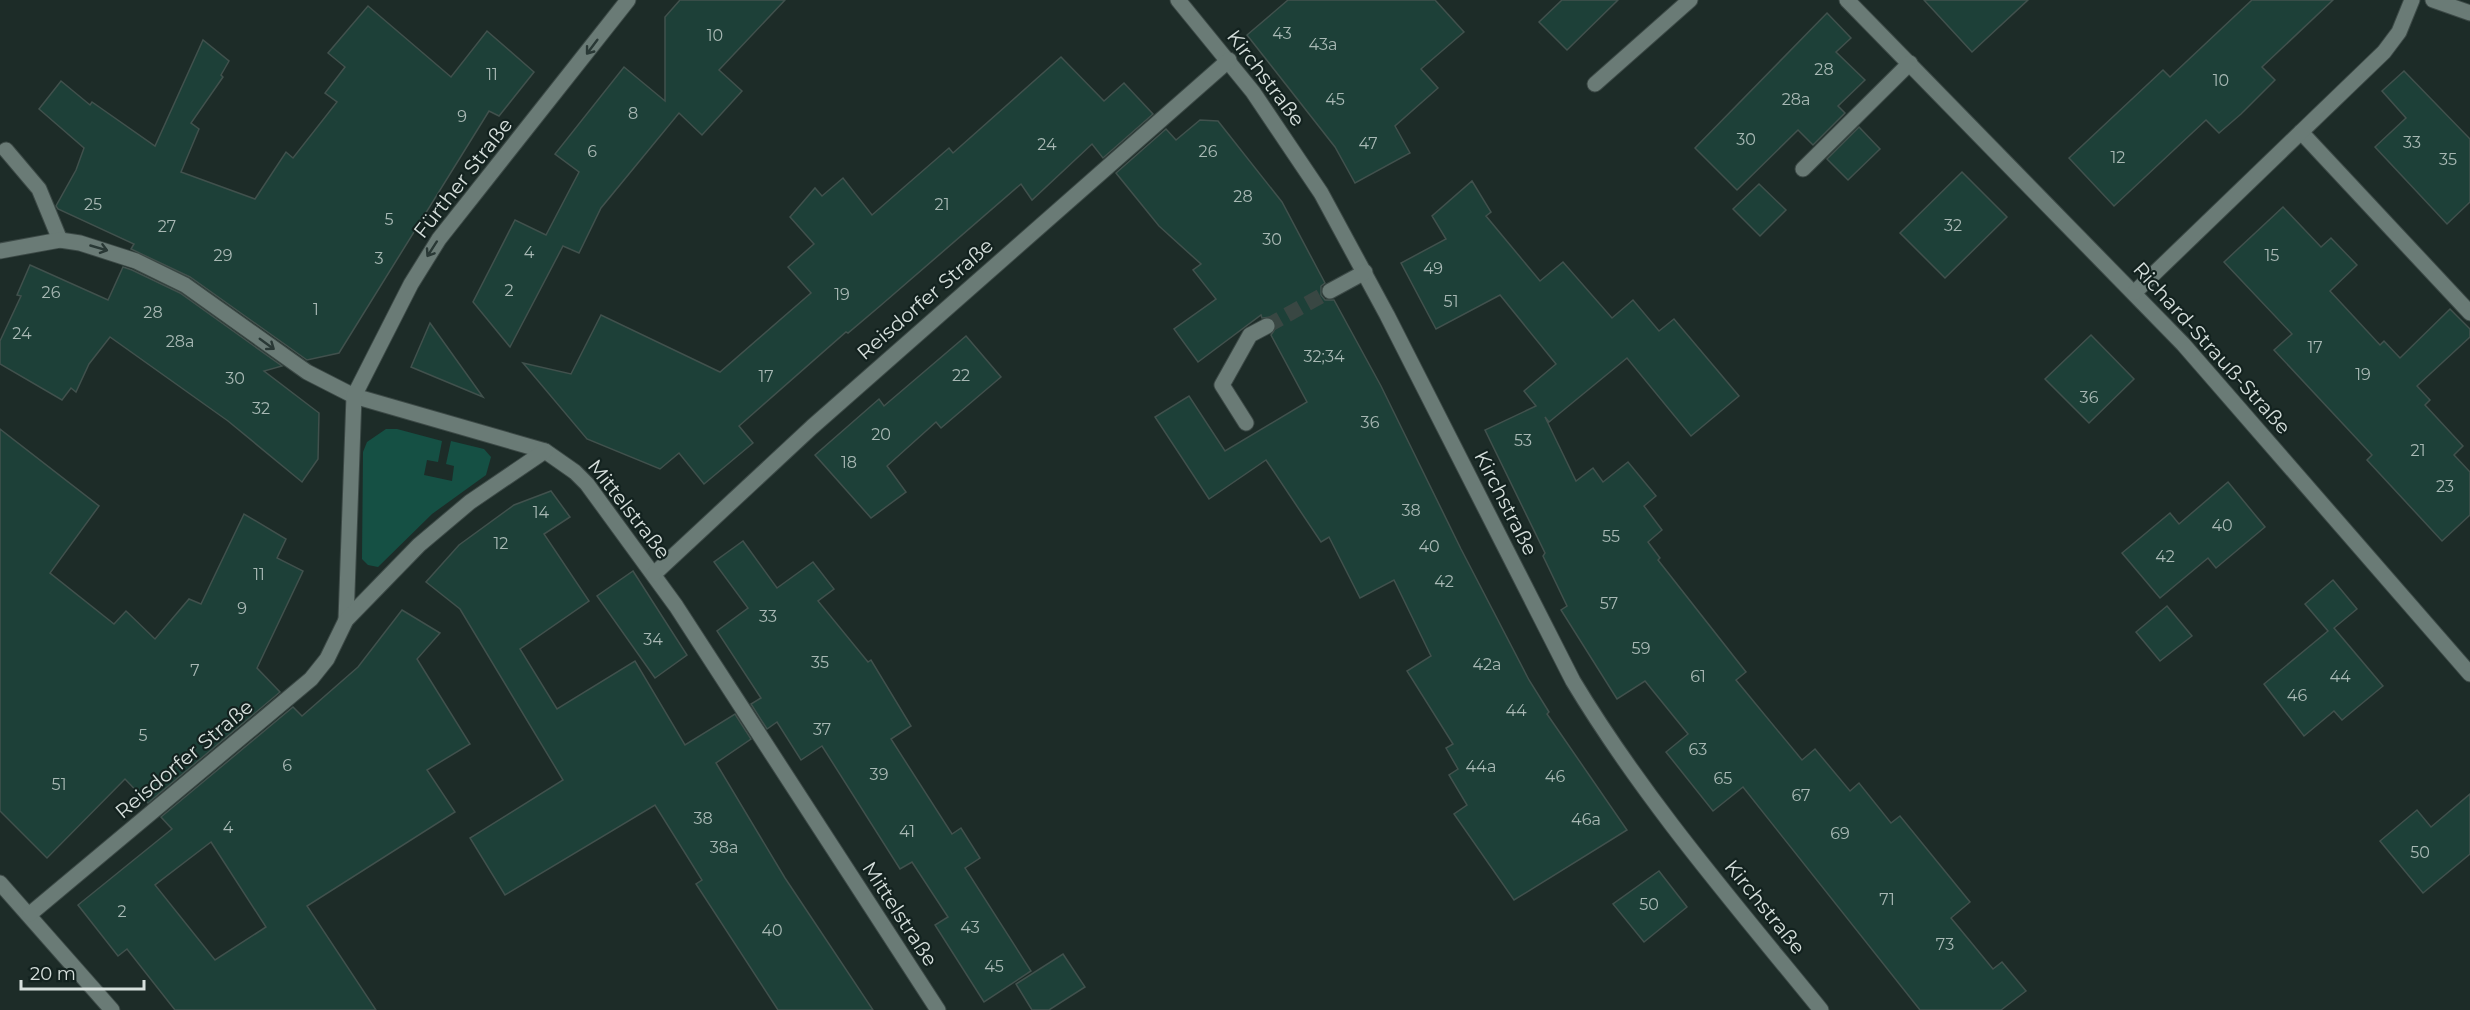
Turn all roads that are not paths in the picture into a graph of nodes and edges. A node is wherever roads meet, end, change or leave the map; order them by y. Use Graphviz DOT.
graph roads {
  1 [pos="628,0"];
  2 [pos="1178,0"];
  3 [pos="1690,0"];
  4 [pos="1847,0"];
  5 [pos="2412,0"];
  6 [pos="2433,0"];
  7 [pos="2470,12"];
  8 [pos="1229,60"];
  9 [pos="1910,63"];
  10 [pos="1595,84"];
  11 [pos="2301,132"];
  12 [pos="6,150"];
  13 [pos="1803,169"];
  14 [pos="60,240"];
  15 [pos="0,251"];
  16 [pos="1365,272"];
  17 [pos="1330,291"];
  18 [pos="2135,292"];
  19 [pos="2470,314"];
  20 [pos="1267,326"];
  21 [pos="354,396"];
  22 [pos="1246,423"];
  23 [pos="545,451"];
  24 [pos="654,574"];
  25 [pos="346,620"];
  26 [pos="2470,674"];
  27 [pos="0,883"];
  28 [pos="30,914"];
  29 [pos="112,1010"];
  30 [pos="938,1010"];
  31 [pos="1821,1010"];
  1 -- 21 [label="street, Fürther Straße, one-way"];
  2 -- 8 [label="street, Kirchstraße"];
  3 -- 10 [label="street"];
  4 -- 9 [label="street, Richard-Strauß-Straße"];
  5 -- 11 [label="street"];
  6 -- 7 [label="street"];
  8 -- 16 [label="street, Kirchstraße"];
  8 -- 24 [label="street, Reisdorfer Straße"];
  9 -- 13 [label="street"];
  9 -- 18 [label="street, Richard-Strauß-Straße"];
  11 -- 18 [label="street"];
  11 -- 19 [label="street"];
  12 -- 14 [label="street"];
  14 -- 15 [label="street, Mittelstraße"];
  14 -- 21 [label="street, Mittelstraße, one-way"];
  16 -- 17 [label="street"];
  16 -- 31 [label="street, Kirchstraße"];
  18 -- 26 [label="street, Richard-Strauß-Straße"];
  20 -- 22 [label="street"];
  21 -- 23 [label="street, Mittelstraße"];
  21 -- 25 [label="street, Reisdorfer Straße"];
  23 -- 24 [label="street, Mittelstraße"];
  23 -- 25 [label="street, Reisdorfer Straße"];
  24 -- 30 [label="street, Mittelstraße"];
  25 -- 28 [label="street, Reisdorfer Straße"];
  27 -- 28 [label="street"];
  28 -- 29 [label="street"];
}
